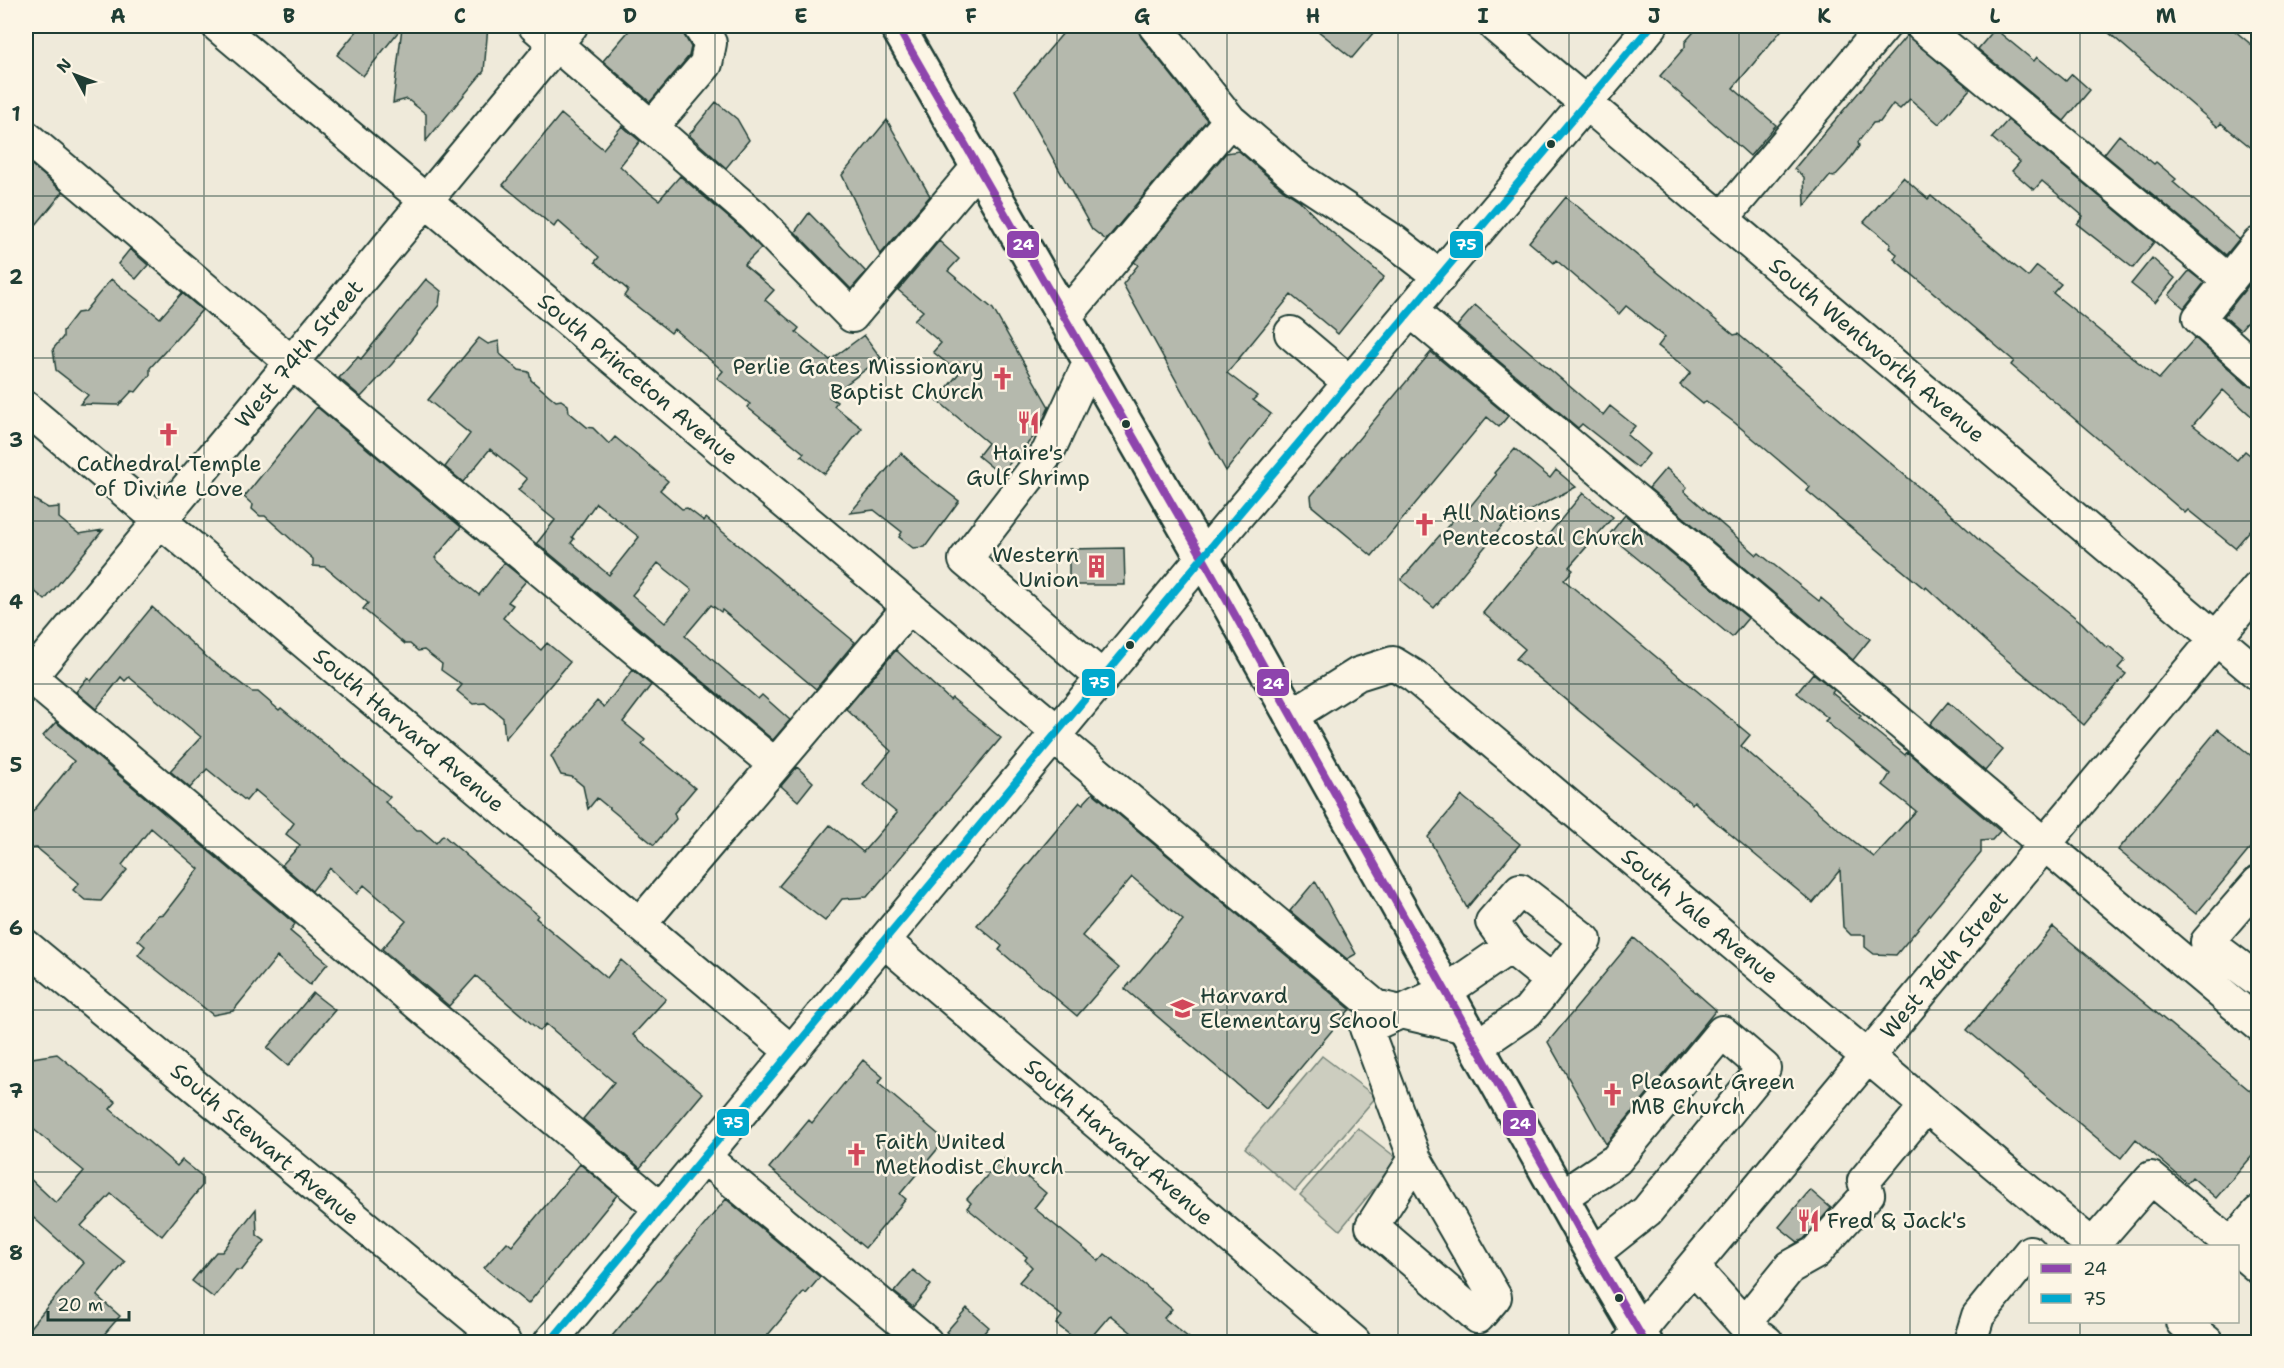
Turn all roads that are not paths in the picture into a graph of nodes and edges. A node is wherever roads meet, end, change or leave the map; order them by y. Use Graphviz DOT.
graph roads {
  1 [pos="218,26"];
  2 [pos="699,26"];
  3 [pos="897,26"];
  4 [pos="1155,26"];
  5 [pos="1495,26"];
  6 [pos="1651,26"];
  7 [pos="1884,26"];
  8 [pos="1922,26"];
  9 [pos="554,32"];
  10 [pos="1586,104"];
  11 [pos="1230,120"];
  12 [pos="652,127"];
  13 [pos="26,137"];
  14 [pos="978,167"];
  15 [pos="426,200"];
  16 [pos="1722,219"];
  17 [pos="2259,244"];
  18 [pos="1440,277"];
  19 [pos="2229,281"];
  20 [pos="1411,311"];
  21 [pos="1065,317"];
  22 [pos="1291,333"];
  23 [pos="1090,362"];
  24 [pos="292,363"];
  25 [pos="2259,370"];
  26 [pos="1350,383"];
  27 [pos="26,408"];
  28 [pos="160,521"];
  29 [pos="1203,558"];
  30 [pos="2259,588"];
  31 [pos="909,607"];
  32 [pos="2217,638"];
  33 [pos="2259,674"];
  34 [pos="27,677"];
  35 [pos="1102,678"];
  36 [pos="1292,716"];
  37 [pos="1056,735"];
  38 [pos="775,765"];
  39 [pos="2044,844"];
  40 [pos="2259,883"];
  41 [pos="640,924"];
  42 [pos="884,941"];
  43 [pos="26,946"];
  44 [pos="1510,947"];
  45 [pos="2246,969"];
  46 [pos="1552,981"];
  47 [pos="2213,986"];
  48 [pos="1446,991"];
  49 [pos="1401,1012"];
  50 [pos="2259,1024"];
  51 [pos="1472,1036"];
  52 [pos="792,1052"];
  53 [pos="1868,1057"];
  54 [pos="1926,1106"];
  55 [pos="704,1157"];
  56 [pos="1415,1160"];
  57 [pos="1562,1197"];
  58 [pos="660,1209"];
  59 [pos="2259,1213"];
  60 [pos="2058,1217"];
  61 [pos="2036,1245"];
  62 [pos="2091,1245"];
  63 [pos="2093,1245"];
  64 [pos="2232,1245"];
  65 [pos="2235,1245"];
  66 [pos="2239,1251"];
  67 [pos="1593,1254"];
  68 [pos="2029,1254"];
  69 [pos="1693,1267"];
  70 [pos="2259,1267"];
  71 [pos="1756,1333"];
  72 [pos="1638,1339"];
  73 [pos="504,1342"];
  74 [pos="550,1342"];
  75 [pos="926,1342"];
  76 [pos="1354,1342"];
  77 [pos="1970,1342"];
  1 -- 15 [label="street, South Princeton Avenue"];
  2 -- 12 [label="street"];
  3 -- 14 [label="main road"];
  4 -- 11 [label="street"];
  5 -- 10 [label="street, South Wentworth Avenue"];
  6 -- 10 [label="street"];
  7 -- 16 [label="street"];
  8 -- 19 [label="street"];
  9 -- 12 [label="street"];
  9 -- 15 [label="street, West 74th Street"];
  10 -- 16 [label="street, South Wentworth Avenue"];
  10 -- 18 [label="street"];
  11 -- 18 [label="street"];
  11 -- 21 [label="street"];
  12 -- 14 [label="street"];
  13 -- 24 [label="street"];
  14 -- 21 [label="main road"];
  15 -- 24 [label="street, West 74th Street"];
  15 -- 31 [label="street, South Princeton Avenue"];
  16 -- 32 [label="street, South Wentworth Avenue"];
  17 -- 19 [label="street"];
  18 -- 20 [label="street"];
  19 -- 25 [label="street"];
  20 -- 26 [label="street"];
  20 -- 39 [label="street"];
  21 -- 23 [label="main road"];
  22 -- 26 [label="street"];
  23 -- 29 [label="main road"];
  23 -- 35 [label="street"];
  24 -- 28 [label="street, West 74th Street"];
  24 -- 38 [label="street"];
  26 -- 29 [label="street"];
  27 -- 28 [label="street, South Harvard Avenue"];
  28 -- 34 [label="street, West 74th Street"];
  28 -- 41 [label="street, South Harvard Avenue"];
  29 -- 35 [label="street"];
  29 -- 36 [label="main road"];
  30 -- 32 [label="street, West 76th Street"];
  31 -- 37 [label="street, South Princeton Avenue"];
  31 -- 38 [label="street"];
  32 -- 33 [label="street, South Wentworth Avenue"];
  32 -- 39 [label="street, West 76th Street"];
  34 -- 58 [label="street"];
  35 -- 37 [label="street"];
  36 -- 48 [label="main road"];
  36 -- 53 [label="street, South Yale Avenue"];
  37 -- 42 [label="street"];
  37 -- 49 [label="street, South Princeton Avenue"];
  38 -- 41 [label="street"];
  39 -- 47 [label="street"];
  39 -- 53 [label="street, West 76th Street"];
  40 -- 45 [label="street"];
  41 -- 52 [label="street, South Harvard Avenue"];
  42 -- 52 [label="street"];
  42 -- 76 [label="street, South Harvard Avenue"];
  43 -- 73 [label="street, South Stewart Avenue"];
  44 -- 46 [label="street"];
  44 -- 46 [label="street"];
  44 -- 48 [label="street"];
  45 -- 47 [label="street"];
  46 -- 51 [label="street"];
  47 -- 50 [label="street"];
  48 -- 49 [label="street"];
  48 -- 51 [label="main road"];
  49 -- 51 [label="street, South Princeton Avenue"];
  49 -- 56 [label="street"];
  51 -- 57 [label="main road"];
  52 -- 55 [label="street"];
  53 -- 54 [label="street, South Yale Avenue"];
  53 -- 69 [label="street, West 76th Street"];
  54 -- 60 [label="street, South Yale Avenue"];
  54 -- 71 [label="street"];
  55 -- 58 [label="street"];
  55 -- 75 [label="street"];
  56 -- 56 [label="street"];
  57 -- 67 [label="main road"];
  57 -- 67 [label="street"];
  58 -- 74 [label="street"];
  59 -- 65 [label="street"];
  60 -- 61 [label="street"];
  60 -- 62 [label="street, South Yale Avenue"];
  63 -- 64 [label="street"];
  66 -- 70 [label="street"];
  67 -- 72 [label="main road"];
  68 -- 77 [label="street"];
  69 -- 71 [label="street"];
  69 -- 72 [label="street, West 76th Street"];
}
